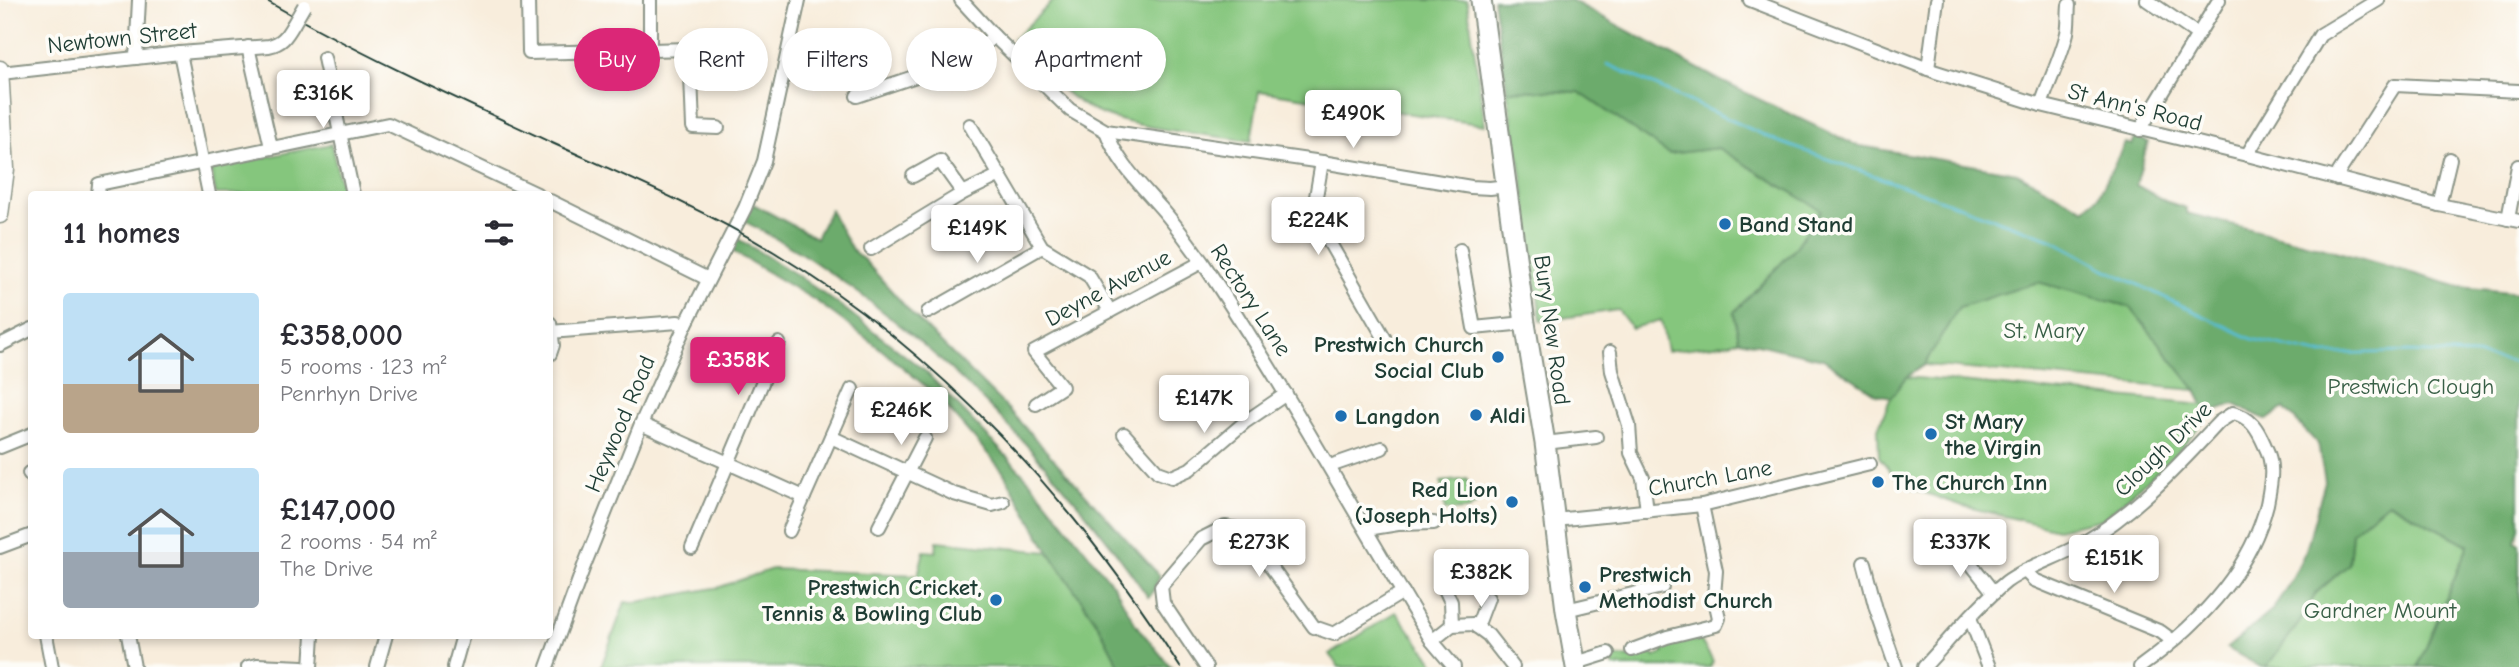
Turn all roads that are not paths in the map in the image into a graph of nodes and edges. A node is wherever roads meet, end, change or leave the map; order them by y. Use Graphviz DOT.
graph roads {
  1 [pos="139,0"];
  2 [pos="528,0"];
  3 [pos="650,0"];
  4 [pos="799,0"];
  5 [pos="961,0"];
  6 [pos="1481,0"];
  7 [pos="1751,0"];
  8 [pos="1937,0"];
  9 [pos="2147,0"];
  10 [pos="2219,0"];
  11 [pos="2378,0"];
  12 [pos="306,3"];
  13 [pos="2070,5"];
  14 [pos="1785,6"];
  15 [pos="650,28"];
  16 [pos="987,28"];
  17 [pos="2197,34"];
  18 [pos="997,39"];
  19 [pos="248,47"];
  20 [pos="660,50"];
  21 [pos="574,52"];
  22 [pos="180,53"];
  23 [pos="136,58"];
  24 [pos="324,58"];
  25 [pos="1928,69"];
  26 [pos="0,71"];
  27 [pos="906,80"];
  28 [pos="2519,91"];
  29 [pos="857,96"];
  30 [pos="2041,106"];
  31 [pos="970,125"];
  32 [pos="718,128"];
  33 [pos="2140,130"];
  34 [pos="1106,131"];
  35 [pos="341,133"];
  36 [pos="271,147"];
  37 [pos="2247,155"];
  38 [pos="2449,159"];
  39 [pos="203,162"];
  40 [pos="1322,162"];
  41 [pos="2518,166"];
  42 [pos="1000,175"];
  43 [pos="913,176"];
  44 [pos="2337,179"];
  45 [pos="1507,186"];
  46 [pos="99,189"];
  47 [pos="518,190"];
  48 [pos="208,191"];
  49 [pos="353,191"];
  50 [pos="963,193"];
  51 [pos="553,202"];
  52 [pos="2439,205"];
  53 [pos="0,215"];
  54 [pos="2513,220"];
  55 [pos="1042,247"];
  56 [pos="872,249"];
  57 [pos="1460,250"];
  58 [pos="1202,262"];
  59 [pos="708,279"];
  60 [pos="929,312"];
  61 [pos="1110,312"];
  62 [pos="1525,323"];
  63 [pos="686,324"];
  64 [pos="553,329"];
  65 [pos="28,332"];
  66 [pos="1385,339"];
  67 [pos="779,343"];
  68 [pos="0,345"];
  69 [pos="1610,352"];
  70 [pos="852,389"];
  71 [pos="1286,394"];
  72 [pos="1037,404"];
  73 [pos="641,424"];
  74 [pos="1124,434"];
  75 [pos="28,436"];
  76 [pos="1597,436"];
  77 [pos="831,437"];
  78 [pos="925,438"];
  79 [pos="1545,443"];
  80 [pos="0,447"];
  81 [pos="1382,448"];
  82 [pos="728,463"];
  83 [pos="1870,464"];
  84 [pos="1330,467"];
  85 [pos="906,472"];
  86 [pos="804,497"];
  87 [pos="1003,502"];
  88 [pos="1702,505"];
  89 [pos="1647,511"];
  90 [pos="1555,520"];
  91 [pos="1434,523"];
  92 [pos="879,527"];
  93 [pos="1367,529"];
  94 [pos="789,531"];
  95 [pos="28,541"];
  96 [pos="1954,542"];
  97 [pos="0,547"];
  98 [pos="692,548"];
  99 [pos="1864,563"];
  100 [pos="2025,571"];
  101 [pos="1441,581"];
  102 [pos="1662,587"];
  103 [pos="1403,592"];
  104 [pos="1994,593"];
  105 [pos="1488,598"];
  106 [pos="1566,610"];
  107 [pos="1970,618"];
  108 [pos="1452,625"];
  109 [pos="1477,627"];
  110 [pos="47,639"];
  111 [pos="129,639"];
  112 [pos="313,639"];
  113 [pos="385,639"];
  114 [pos="462,639"];
  115 [pos="1432,641"];
  116 [pos="2174,641"];
  117 [pos="1632,650"];
  118 [pos="1608,653"];
  119 [pos="1576,665"];
  120 [pos="254,666"];
  121 [pos="52,667"];
  122 [pos="134,667"];
  123 [pos="303,667"];
  124 [pos="311,667"];
  125 [pos="377,667"];
  126 [pos="454,667"];
  127 [pos="547,667"];
  128 [pos="1206,667"];
  129 [pos="1454,667"];
  130 [pos="1513,667"];
  131 [pos="1896,667"];
  132 [pos="1924,667"];
  133 [pos="1989,667"];
  134 [pos="2140,667"];
  1 -- 23 [label="street"];
  2 -- 21 [label="street"];
  3 -- 15 [label="street"];
  4 -- 59 [label="street, Heywood Road"];
  5 -- 16 [label="street"];
  6 -- 45 [label="highway, Bury New Road"];
  7 -- 14 [label="street, St Ann's Road"];
  8 -- 25 [label="street"];
  9 -- 17 [label="street"];
  10 -- 17 [label="street"];
  11 -- 37 [label="street"];
  12 -- 19 [label="street, Newtown Street, bridge"];
  13 -- 30 [label="street"];
  14 -- 25 [label="street, St Ann's Road"];
  17 -- 33 [label="street"];
  18 -- 34 [label="street"];
  19 -- 22 [label="street, Newtown Street"];
  19 -- 36 [label="street"];
  20 -- 32 [label="street"];
  22 -- 23 [label="street, Newtown Street"];
  22 -- 39 [label="street"];
  23 -- 26 [label="street, Newtown Street"];
  24 -- 35 [label="street"];
  25 -- 30 [label="street, St Ann's Road"];
  26 -- 53 [label="main road"];
  27 -- 29 [label="street"];
  28 -- 44 [label="street"];
  30 -- 33 [label="street, St Ann's Road"];
  31 -- 42 [label="street"];
  33 -- 37 [label="street, St Ann's Road"];
  34 -- 40 [label="street"];
  34 -- 58 [label="street, Rectory Lane"];
  35 -- 36 [label="street"];
  35 -- 47 [label="street"];
  35 -- 49 [label="street"];
  36 -- 39 [label="street"];
  37 -- 44 [label="street, St Ann's Road"];
  38 -- 52 [label="street"];
  39 -- 46 [label="street"];
  39 -- 48 [label="street"];
  40 -- 45 [label="street"];
  40 -- 66 [label="street"];
  41 -- 54 [label="street"];
  42 -- 50 [label="street"];
  42 -- 55 [label="street"];
  43 -- 50 [label="street"];
  44 -- 52 [label="street, St Ann's Road"];
  45 -- 62 [label="highway, Bury New Road"];
  50 -- 56 [label="street"];
  51 -- 59 [label="street"];
  52 -- 54 [label="street, St Ann's Road"];
  55 -- 60 [label="street"];
  55 -- 61 [label="street"];
  57 -- 62 [label="street"];
  58 -- 61 [label="street, Deyne Avenue"];
  58 -- 71 [label="street, Rectory Lane"];
  59 -- 63 [label="street, Heywood Road"];
  61 -- 72 [label="street, Deyne Avenue"];
  62 -- 79 [label="highway, Bury New Road"];
  63 -- 64 [label="street"];
  63 -- 73 [label="street, Heywood Road"];
  65 -- 68 [label="street"];
  67 -- 82 [label="street"];
  69 -- 89 [label="street"];
  70 -- 77 [label="street"];
  71 -- 74 [label="street"];
  71 -- 84 [label="street, Rectory Lane"];
  73 -- 82 [label="street"];
  73 -- 127 [label="street, Heywood Road"];
  75 -- 80 [label="street"];
  76 -- 79 [label="street"];
  77 -- 85 [label="street"];
  77 -- 86 [label="street"];
  78 -- 85 [label="street"];
  79 -- 90 [label="highway, Bury New Road"];
  81 -- 84 [label="street"];
  82 -- 86 [label="street"];
  82 -- 98 [label="street"];
  83 -- 88 [label="street, Church Lane"];
  84 -- 93 [label="street, Rectory Lane"];
  85 -- 87 [label="street"];
  85 -- 92 [label="street"];
  86 -- 94 [label="street"];
  88 -- 89 [label="street, Church Lane"];
  88 -- 117 [label="street"];
  89 -- 90 [label="street, Church Lane"];
  90 -- 106 [label="highway, Bury New Road"];
  91 -- 93 [label="street"];
  93 -- 103 [label="street, Rectory Lane"];
  95 -- 97 [label="street"];
  96 -- 104 [label="street"];
  99 -- 131 [label="street"];
  100 -- 104 [label="street, Clough Drive"];
  100 -- 116 [label="street"];
  100 -- 116 [label="street, Clough Drive"];
  101 -- 108 [label="street"];
  102 -- 106 [label="street"];
  103 -- 115 [label="street, Rectory Lane"];
  103 -- 128 [label="street"];
  104 -- 107 [label="street, Clough Drive"];
  105 -- 109 [label="street"];
  106 -- 119 [label="highway, Bury New Road"];
  107 -- 132 [label="street, Clough Drive"];
  107 -- 133 [label="street"];
  108 -- 109 [label="street"];
  108 -- 115 [label="street"];
  109 -- 130 [label="street"];
  110 -- 121 [label="street"];
  111 -- 122 [label="street"];
  112 -- 124 [label="street"];
  113 -- 125 [label="street"];
  114 -- 126 [label="street"];
  115 -- 129 [label="street, Rectory Lane"];
  116 -- 134 [label="street"];
  118 -- 119 [label="street"];
  120 -- 123 [label="street"];
}
